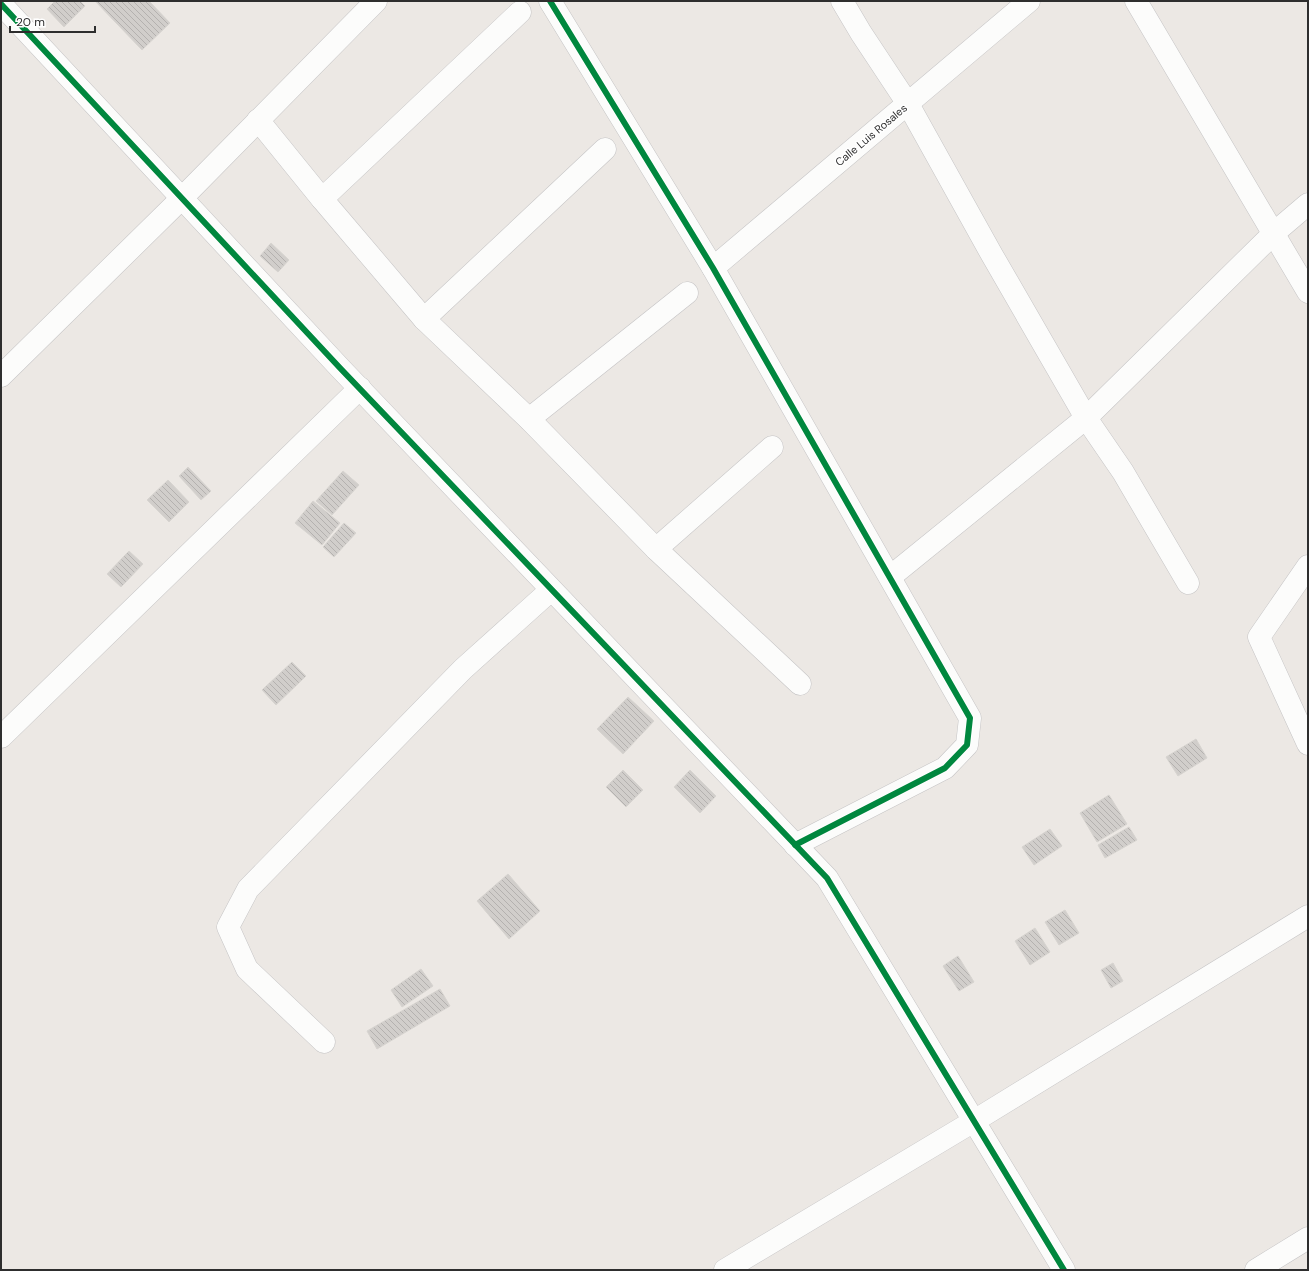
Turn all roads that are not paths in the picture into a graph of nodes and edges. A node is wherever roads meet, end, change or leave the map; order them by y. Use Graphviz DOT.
graph roads {
  1 [pos="376,1"];
  2 [pos="550,1"];
  3 [pos="842,1"];
  4 [pos="1029,1"];
  5 [pos="1136,1"];
  6 [pos="1,4"];
  7 [pos="520,12"];
  8 [pos="908,104"];
  9 [pos="258,120"];
  10 [pos="605,149"];
  11 [pos="182,198"];
  12 [pos="322,199"];
  13 [pos="1308,204"];
  14 [pos="1274,233"];
  15 [pos="713,268"];
  16 [pos="1308,292"];
  17 [pos="687,293"];
  18 [pos="424,319"];
  19 [pos="1,376"];
  20 [pos="360,388"];
  21 [pos="529,418"];
  22 [pos="1086,418"];
  23 [pos="772,447"];
  24 [pos="656,549"];
  25 [pos="1308,566"];
  26 [pos="890,577"];
  27 [pos="1188,583"];
  28 [pos="552,590"];
  29 [pos="800,684"];
  30 [pos="3,732"];
  31 [pos="1308,744"];
  32 [pos="795,845"];
  33 [pos="1308,916"];
  34 [pos="324,1042"];
  35 [pos="974,1121"];
  36 [pos="1308,1238"];
  37 [pos="725,1270"];
  38 [pos="1064,1270"];
  39 [pos="1256,1270"];
  1 -- 9 [label="street"];
  2 -- 15 [label="street"];
  3 -- 8 [label="street"];
  4 -- 8 [label="street, Calle Luis Rosales"];
  5 -- 14 [label="street"];
  6 -- 11 [label="street"];
  7 -- 12 [label="street"];
  8 -- 15 [label="street, Calle Luis Rosales"];
  8 -- 22 [label="street"];
  9 -- 11 [label="street"];
  9 -- 12 [label="street"];
  10 -- 18 [label="street"];
  11 -- 19 [label="street"];
  11 -- 20 [label="street"];
  12 -- 18 [label="street"];
  13 -- 14 [label="street"];
  14 -- 16 [label="street"];
  14 -- 22 [label="street"];
  15 -- 26 [label="street"];
  17 -- 21 [label="street"];
  18 -- 21 [label="street"];
  20 -- 28 [label="street"];
  20 -- 30 [label="street"];
  21 -- 24 [label="street"];
  22 -- 26 [label="street"];
  22 -- 27 [label="street"];
  23 -- 24 [label="street"];
  24 -- 29 [label="street"];
  25 -- 31 [label="street"];
  26 -- 32 [label="street"];
  28 -- 32 [label="street"];
  28 -- 34 [label="street"];
  32 -- 35 [label="street"];
  33 -- 35 [label="street"];
  35 -- 37 [label="street"];
  35 -- 38 [label="street"];
  36 -- 39 [label="street"];
}
